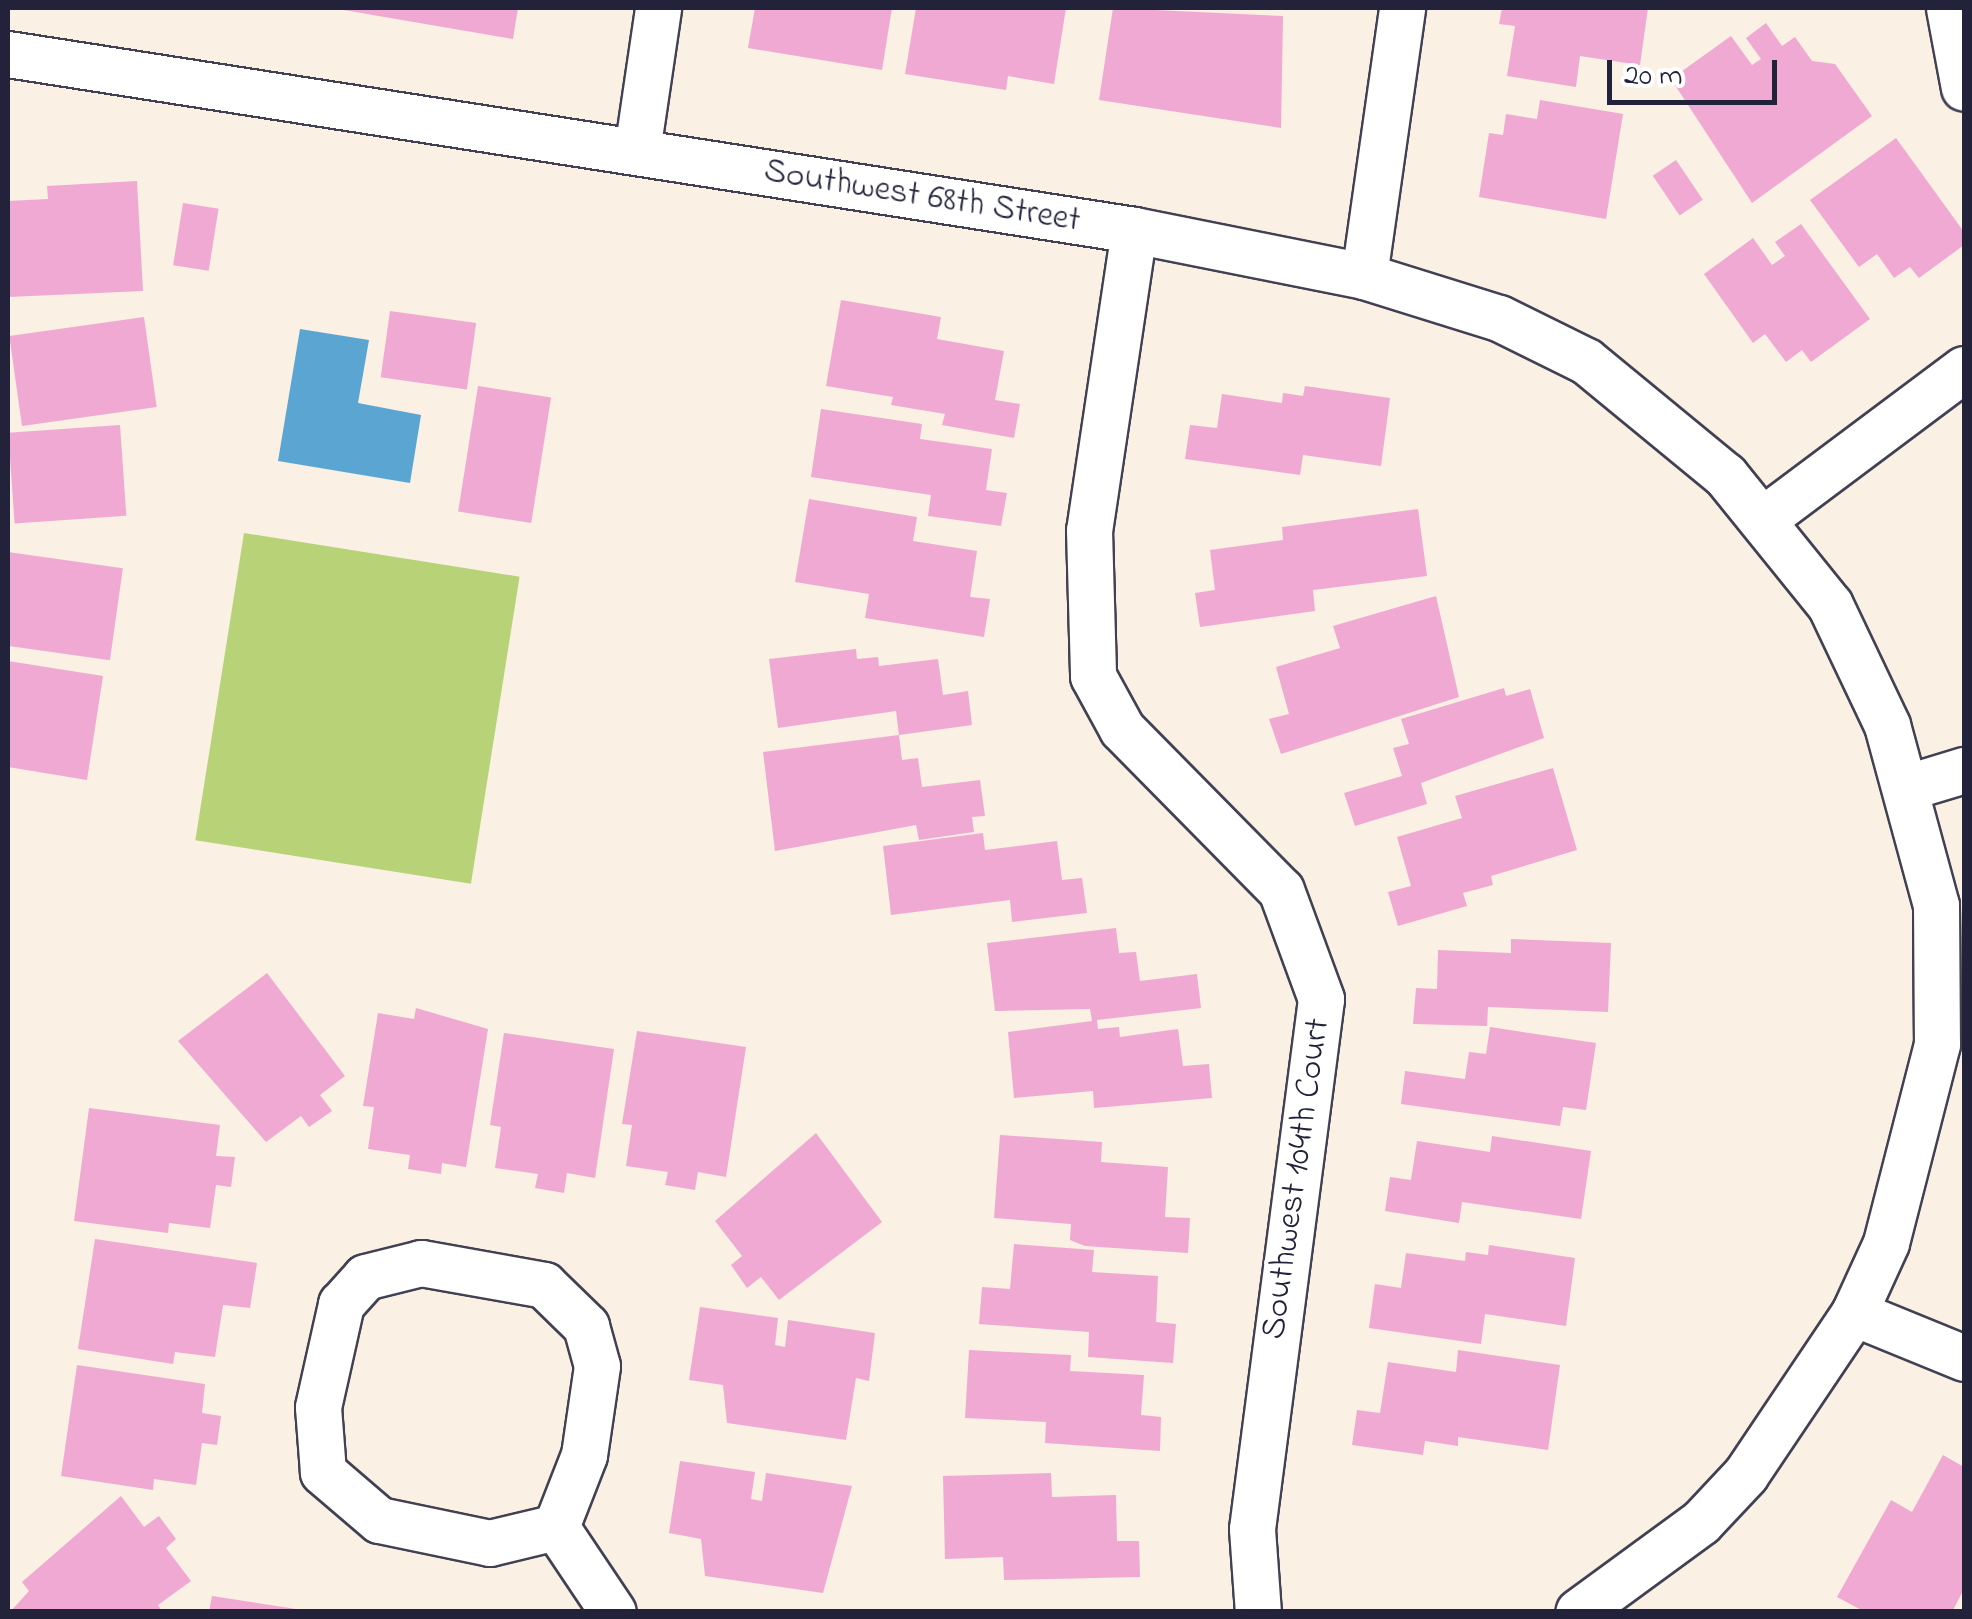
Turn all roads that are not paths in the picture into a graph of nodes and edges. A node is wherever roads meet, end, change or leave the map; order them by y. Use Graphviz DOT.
graph roads {
  1 [pos="658,8"];
  2 [pos="1402,8"];
  3 [pos="1950,8"];
  4 [pos="8,54"];
  5 [pos="1964,88"];
  6 [pos="637,151"];
  7 [pos="1134,230"];
  8 [pos="1364,276"];
  9 [pos="1964,369"];
  10 [pos="1766,517"];
  11 [pos="1964,770"];
  12 [pos="1908,787"];
  13 [pos="1854,1313"];
  14 [pos="1964,1358"];
  15 [pos="556,1526"];
  16 [pos="613,1612"];
  17 [pos="1258,1612"];
  18 [pos="1578,1612"];
  1 -- 6 [label="street"];
  2 -- 8 [label="street"];
  3 -- 5 [label="street"];
  4 -- 6 [label="street, Southwest 68th Street"];
  6 -- 7 [label="street, Southwest 68th Street"];
  7 -- 8 [label="street, Southwest 68th Street"];
  7 -- 17 [label="street, Southwest 104th Court"];
  8 -- 10 [label="street, Southwest 68th Street"];
  9 -- 10 [label="street"];
  10 -- 12 [label="street, Southwest 68th Street"];
  11 -- 12 [label="street"];
  12 -- 13 [label="street, Southwest 68th Street"];
  13 -- 14 [label="street"];
  13 -- 18 [label="street, Southwest 68th Street"];
  15 -- 15 [label="street"];
  15 -- 16 [label="street"];
}
